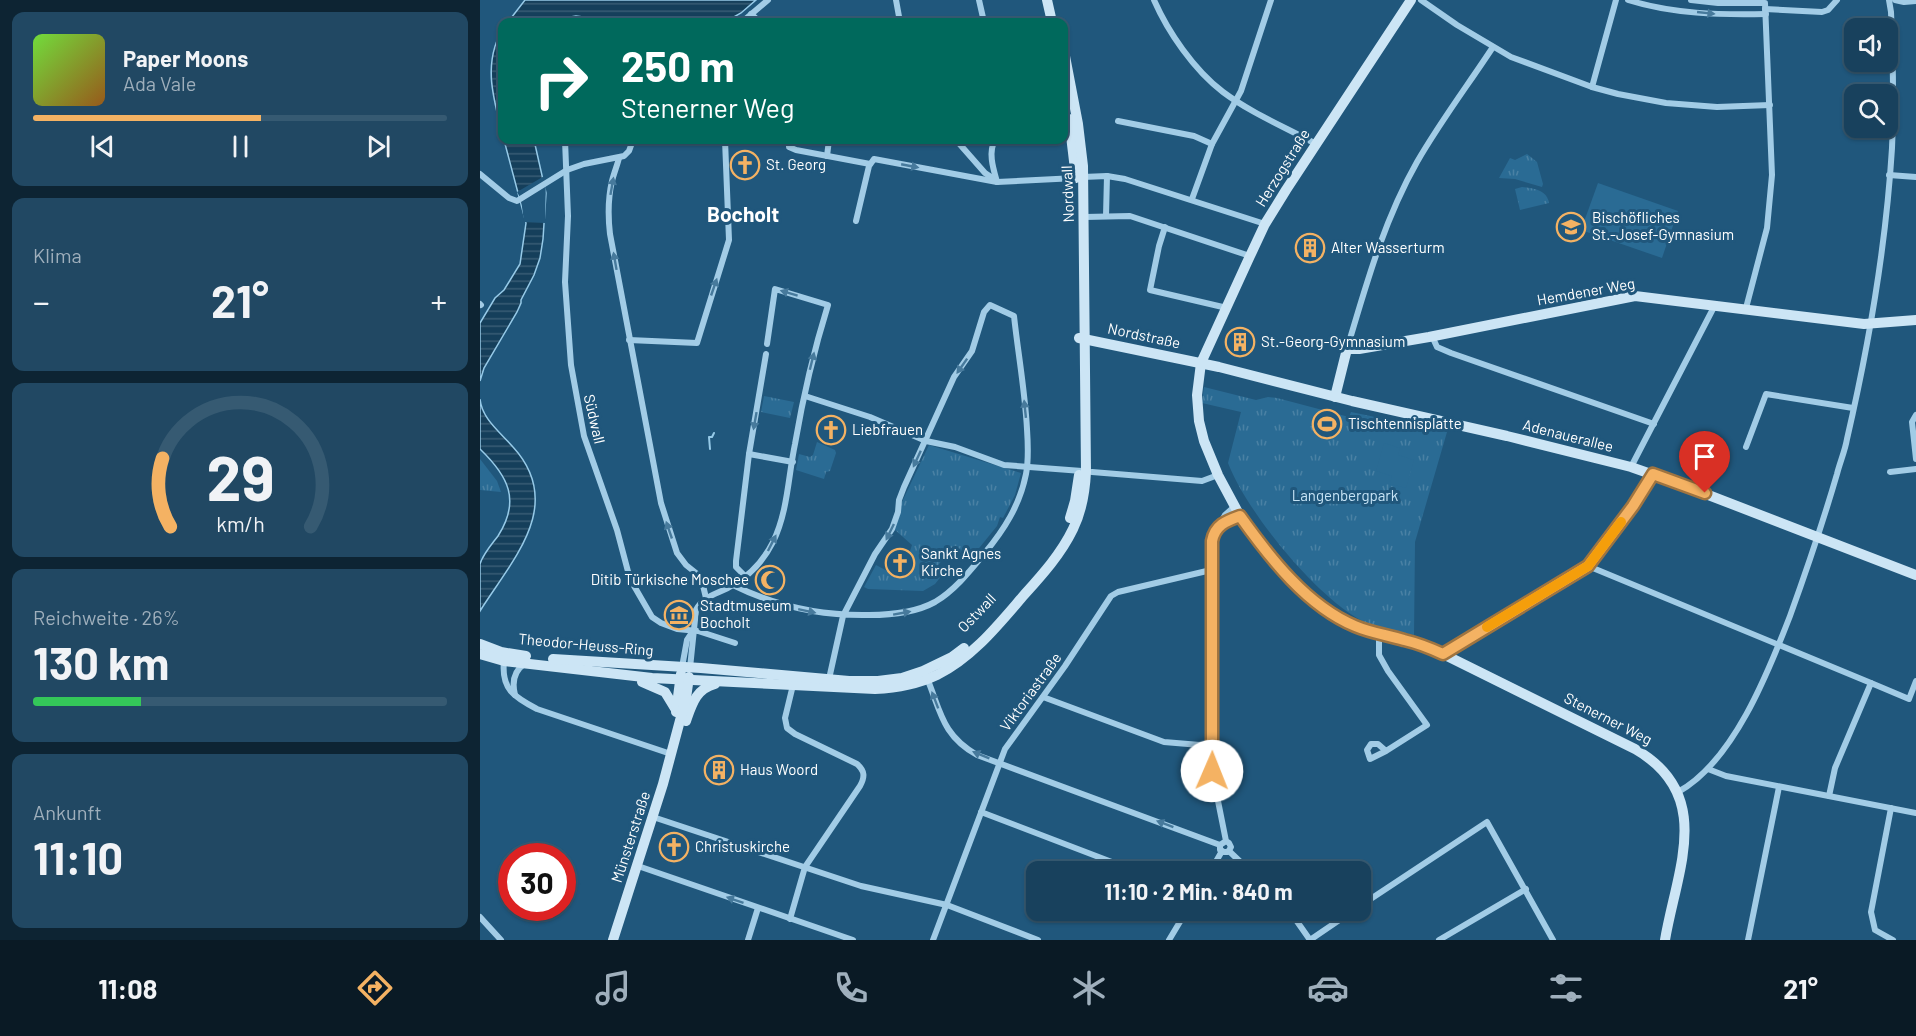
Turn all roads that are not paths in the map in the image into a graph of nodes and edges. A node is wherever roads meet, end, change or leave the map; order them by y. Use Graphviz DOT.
graph roads {
  1 [pos="768,0"];
  2 [pos="896,0"];
  3 [pos="979,0"];
  4 [pos="1047,0"];
  5 [pos="1054,0"];
  6 [pos="1154,0"];
  7 [pos="1271,0"];
  8 [pos="1410,0"];
  9 [pos="1421,0"];
  10 [pos="1616,0"];
  11 [pos="1628,0"];
  12 [pos="1691,0"];
  13 [pos="1837,0"];
  14 [pos="1889,0"];
  15 [pos="1895,0"];
  16 [pos="1916,1"];
  17 [pos="1766,12"];
  18 [pos="751,14"];
  19 [pos="746,18"];
  20 [pos="756,18"];
  21 [pos="899,18"];
  22 [pos="983,18"];
  23 [pos="1051,18"];
  24 [pos="1057,18"];
  25 [pos="1493,48"];
  26 [pos="1068,74"];
  27 [pos="1592,87"];
  28 [pos="1235,100"];
  29 [pos="1770,105"];
  30 [pos="1068,108"];
  31 [pos="1118,121"];
  32 [pos="565,144"];
  33 [pos="632,144"];
  34 [pos="726,144"];
  35 [pos="789,144"];
  36 [pos="828,144"];
  37 [pos="960,144"];
  38 [pos="993,144"];
  39 [pos="1212,144"];
  40 [pos="1316,144"];
  41 [pos="826,156"];
  42 [pos="619,158"];
  43 [pos="872,161"];
  44 [pos="567,170"];
  45 [pos="480,174"];
  46 [pos="1889,175"];
  47 [pos="1107,176"];
  48 [pos="1916,177"];
  49 [pos="1080,178"];
  50 [pos="997,182"];
  51 [pos="1192,199"];
  52 [pos="1106,216"];
  53 [pos="1084,217"];
  54 [pos="856,222"];
  55 [pos="1265,224"];
  56 [pos="1165,227"];
  57 [pos="1250,256"];
  58 [pos="1716,305"];
  59 [pos="1227,308"];
  60 [pos="1746,308"];
  61 [pos="1916,320"];
  62 [pos="1872,324"];
  63 [pos="1432,336"];
  64 [pos="1082,338"];
  65 [pos="629,340"];
  66 [pos="767,344"];
  67 [pos="1347,349"];
  68 [pos="766,354"];
  69 [pos="1202,363"];
  70 [pos="805,396"];
  71 [pos="1335,397"];
  72 [pos="1854,408"];
  73 [pos="1916,415"];
  74 [pos="1654,424"];
  75 [pos="926,441"];
  76 [pos="1746,447"];
  77 [pos="749,454"];
  78 [pos="1916,459"];
  79 [pos="793,462"];
  80 [pos="1027,467"];
  81 [pos="1631,467"];
  82 [pos="1916,469"];
  83 [pos="1086,472"];
  84 [pos="1890,472"];
  85 [pos="1653,474"];
  86 [pos="1218,475"];
  87 [pos="1237,511"];
  88 [pos="1217,528"];
  89 [pos="1819,537"];
  90 [pos="1588,566"];
  91 [pos="1211,570"];
  92 [pos="1916,575"];
  93 [pos="745,576"];
  94 [pos="733,585"];
  95 [pos="706,598"];
  96 [pos="843,616"];
  97 [pos="693,631"];
  98 [pos="1379,634"];
  99 [pos="735,643"];
  100 [pos="480,644"];
  101 [pos="1778,646"];
  102 [pos="480,654"];
  103 [pos="1443,654"];
  104 [pos="504,661"];
  105 [pos="525,663"];
  106 [pos="685,674"];
  107 [pos="622,675"];
  108 [pos="925,675"];
  109 [pos="829,679"];
  110 [pos="1916,681"];
  111 [pos="724,682"];
  112 [pos="1871,683"];
  113 [pos="793,686"];
  114 [pos="515,695"];
  115 [pos="1043,697"];
  116 [pos="1912,700"];
  117 [pos="676,710"];
  118 [pos="1212,746"];
  119 [pos="673,748"];
  120 [pos="1386,751"];
  121 [pos="1000,762"];
  122 [pos="1708,769"];
  123 [pos="1779,787"];
  124 [pos="1678,792"];
  125 [pos="1829,796"];
  126 [pos="1891,808"];
  127 [pos="981,812"];
  128 [pos="1916,813"];
  129 [pos="653,817"];
  130 [pos="1222,846"];
  131 [pos="1109,861"];
  132 [pos="1215,861"];
  133 [pos="1239,861"];
  134 [pos="638,866"];
  135 [pos="805,867"];
  136 [pos="1526,890"];
  137 [pos="1371,899"];
  138 [pos="947,904"];
  139 [pos="758,908"];
  140 [pos="480,917"];
  141 [pos="790,919"];
  142 [pos="1180,921"];
  143 [pos="1297,921"];
  144 [pos="1338,921"];
  145 [pos="501,940"];
  146 [pos="613,940"];
  147 [pos="748,940"];
  148 [pos="853,940"];
  149 [pos="933,940"];
  150 [pos="1038,940"];
  151 [pos="1169,940"];
  152 [pos="1310,940"];
  153 [pos="1439,940"];
  154 [pos="1553,940"];
  155 [pos="1665,940"];
  156 [pos="1748,940"];
  157 [pos="1893,940"];
  1 -- 18 [label="street"];
  2 -- 21 [label="street"];
  3 -- 22 [label="street"];
  4 -- 23 [label="main road"];
  5 -- 24 [label="main road"];
  6 -- 28 [label="street"];
  7 -- 28 [label="street"];
  8 -- 40 [label="main road, Herzogstraße"];
  9 -- 25 [label="street"];
  10 -- 27 [label="street"];
  11 -- 17 [label="street, one-way"];
  12 -- 17 [label="street"];
  13 -- 17 [label="street"];
  14 -- 46 [label="street"];
  15 -- 16 [label="street"];
  17 -- 29 [label="street"];
  18 -- 19 [label="street"];
  18 -- 20 [label="street"];
  25 -- 27 [label="street"];
  25 -- 67 [label="street"];
  26 -- 49 [label="main road, Nordwall"];
  27 -- 29 [label="street"];
  28 -- 39 [label="street"];
  28 -- 40 [label="street"];
  29 -- 60 [label="street"];
  30 -- 49 [label="main road, Nordwall"];
  31 -- 39 [label="street"];
  32 -- 44 [label="street, Südwall"];
  33 -- 42 [label="street"];
  65 -- 34 [label="street, one-way"];
  35 -- 41 [label="street"];
  36 -- 41 [label="street"];
  37 -- 50 [label="street"];
  38 -- 50 [label="street"];
  39 -- 51 [label="street"];
  40 -- 55 [label="main road, Herzogstraße"];
  41 -- 43 [label="street"];
  42 -- 44 [label="street"];
  65 -- 42 [label="street, one-way"];
  43 -- 50 [label="street, one-way"];
  43 -- 54 [label="street"];
  44 -- 45 [label="street"];
  44 -- 97 [label="street, Südwall"];
  46 -- 48 [label="street"];
  46 -- 62 [label="street"];
  47 -- 49 [label="street"];
  47 -- 51 [label="street"];
  47 -- 52 [label="street"];
  49 -- 50 [label="street"];
  49 -- 53 [label="main road, Nordwall"];
  49 -- 64 [label="main road, Nordwall"];
  51 -- 55 [label="street"];
  52 -- 53 [label="street"];
  52 -- 56 [label="street"];
  53 -- 64 [label="main road, Nordwall"];
  55 -- 57 [label="main road, Herzogstraße"];
  56 -- 57 [label="street"];
  56 -- 59 [label="street"];
  57 -- 59 [label="main road, Herzogstraße"];
  58 -- 60 [label="main road, Hemdener Weg"];
  58 -- 63 [label="main road, Hemdener Weg"];
  58 -- 74 [label="street"];
  59 -- 69 [label="main road, Herzogstraße"];
  60 -- 62 [label="main road, Hemdener Weg"];
  61 -- 62 [label="main road, Hemdener Weg"];
  62 -- 72 [label="street"];
  63 -- 67 [label="main road, Hemdener Weg"];
  63 -- 74 [label="street"];
  64 -- 69 [label="main road, Nordstraße"];
  64 -- 83 [label="main road, Ostwall"];
  95 -- 65 [label="street, one-way"];
  70 -- 66 [label="street, one-way"];
  67 -- 71 [label="main road"];
  68 -- 77 [label="street, one-way"];
  69 -- 71 [label="main road, Adenauerallee"];
  69 -- 86 [label="main road, Stenerner Weg"];
  70 -- 75 [label="street"];
  70 -- 79 [label="street"];
  71 -- 81 [label="main road, Adenauerallee"];
  72 -- 76 [label="street"];
  72 -- 89 [label="street"];
  73 -- 78 [label="street"];
  74 -- 81 [label="street"];
  75 -- 80 [label="street"];
  80 -- 75 [label="street, one-way"];
  75 -- 96 [label="street, one-way"];
  77 -- 79 [label="street"];
  77 -- 93 [label="street"];
  93 -- 79 [label="street, one-way"];
  80 -- 83 [label="street"];
  96 -- 80 [label="street, one-way"];
  81 -- 85 [label="main road, Adenauerallee"];
  82 -- 84 [label="street"];
  83 -- 86 [label="street"];
  83 -- 108 [label="main road, Ostwall"];
  85 -- 89 [label="main road, Adenauerallee"];
  85 -- 90 [label="street"];
  86 -- 87 [label="main road, Stenerner Weg"];
  87 -- 88 [label="street"];
  87 -- 88 [label="street"];
  87 -- 98 [label="main road, Stenerner Weg"];
  88 -- 91 [label="street"];
  89 -- 92 [label="main road, Adenauerallee"];
  89 -- 101 [label="street"];
  90 -- 101 [label="street"];
  90 -- 103 [label="street"];
  91 -- 115 [label="street, Viktoriastraße"];
  91 -- 118 [label="street"];
  93 -- 94 [label="street"];
  94 -- 95 [label="street"];
  94 -- 96 [label="street, one-way"];
  95 -- 97 [label="street"];
  96 -- 109 [label="street"];
  97 -- 99 [label="street, Südwall"];
  97 -- 106 [label="street"];
  98 -- 103 [label="main road, Stenerner Weg"];
  98 -- 120 [label="street"];
  100 -- 106 [label="main road, Theodor-Heuss-Ring"];
  101 -- 112 [label="street"];
  101 -- 122 [label="street"];
  102 -- 104 [label="main road, Theodor-Heuss-Ring"];
  103 -- 124 [label="main road, Stenerner Weg"];
  104 -- 105 [label="main road, Theodor-Heuss-Ring"];
  104 -- 114 [label="street"];
  105 -- 107 [label="main road, Theodor-Heuss-Ring"];
  105 -- 114 [label="street"];
  106 -- 107 [label="main road"];
  106 -- 109 [label="main road, Ostwall"];
  106 -- 111 [label="main road, Ostwall"];
  106 -- 117 [label="main road, Münsterstraße"];
  106 -- 119 [label="main road, Münsterstraße"];
  107 -- 117 [label="main road"];
  108 -- 109 [label="main road, Ostwall"];
  108 -- 113 [label="main road, Ostwall"];
  121 -- 108 [label="street, one-way"];
  110 -- 116 [label="street"];
  111 -- 113 [label="main road, Ostwall"];
  111 -- 119 [label="main road, Ostwall"];
  112 -- 116 [label="street"];
  112 -- 125 [label="street"];
  113 -- 135 [label="street"];
  114 -- 119 [label="street"];
  115 -- 118 [label="street"];
  115 -- 121 [label="street, Viktoriastraße"];
  117 -- 119 [label="main road, Münsterstraße"];
  118 -- 130 [label="street"];
  119 -- 129 [label="main road, Münsterstraße"];
  121 -- 127 [label="street, Viktoriastraße"];
  130 -- 121 [label="street, one-way"];
  122 -- 123 [label="street"];
  122 -- 124 [label="street"];
  123 -- 125 [label="street"];
  123 -- 156 [label="street"];
  124 -- 155 [label="main road"];
  125 -- 126 [label="street"];
  126 -- 128 [label="street"];
  126 -- 157 [label="street"];
  127 -- 131 [label="street"];
  127 -- 138 [label="street, Viktoriastraße"];
  129 -- 134 [label="main road, Münsterstraße"];
  129 -- 135 [label="street"];
  130 -- 132 [label="street"];
  130 -- 133 [label="street"];
  139 -- 134 [label="street, one-way"];
  134 -- 146 [label="main road, Münsterstraße"];
  135 -- 138 [label="street"];
  135 -- 141 [label="street"];
  136 -- 137 [label="street"];
  136 -- 153 [label="street"];
  136 -- 154 [label="street"];
  138 -- 149 [label="street, Viktoriastraße"];
  138 -- 150 [label="street"];
  139 -- 141 [label="street"];
  139 -- 147 [label="street"];
  140 -- 145 [label="street"];
  141 -- 148 [label="street"];
  142 -- 151 [label="street"];
  143 -- 152 [label="street"];
  144 -- 152 [label="street"];
}
